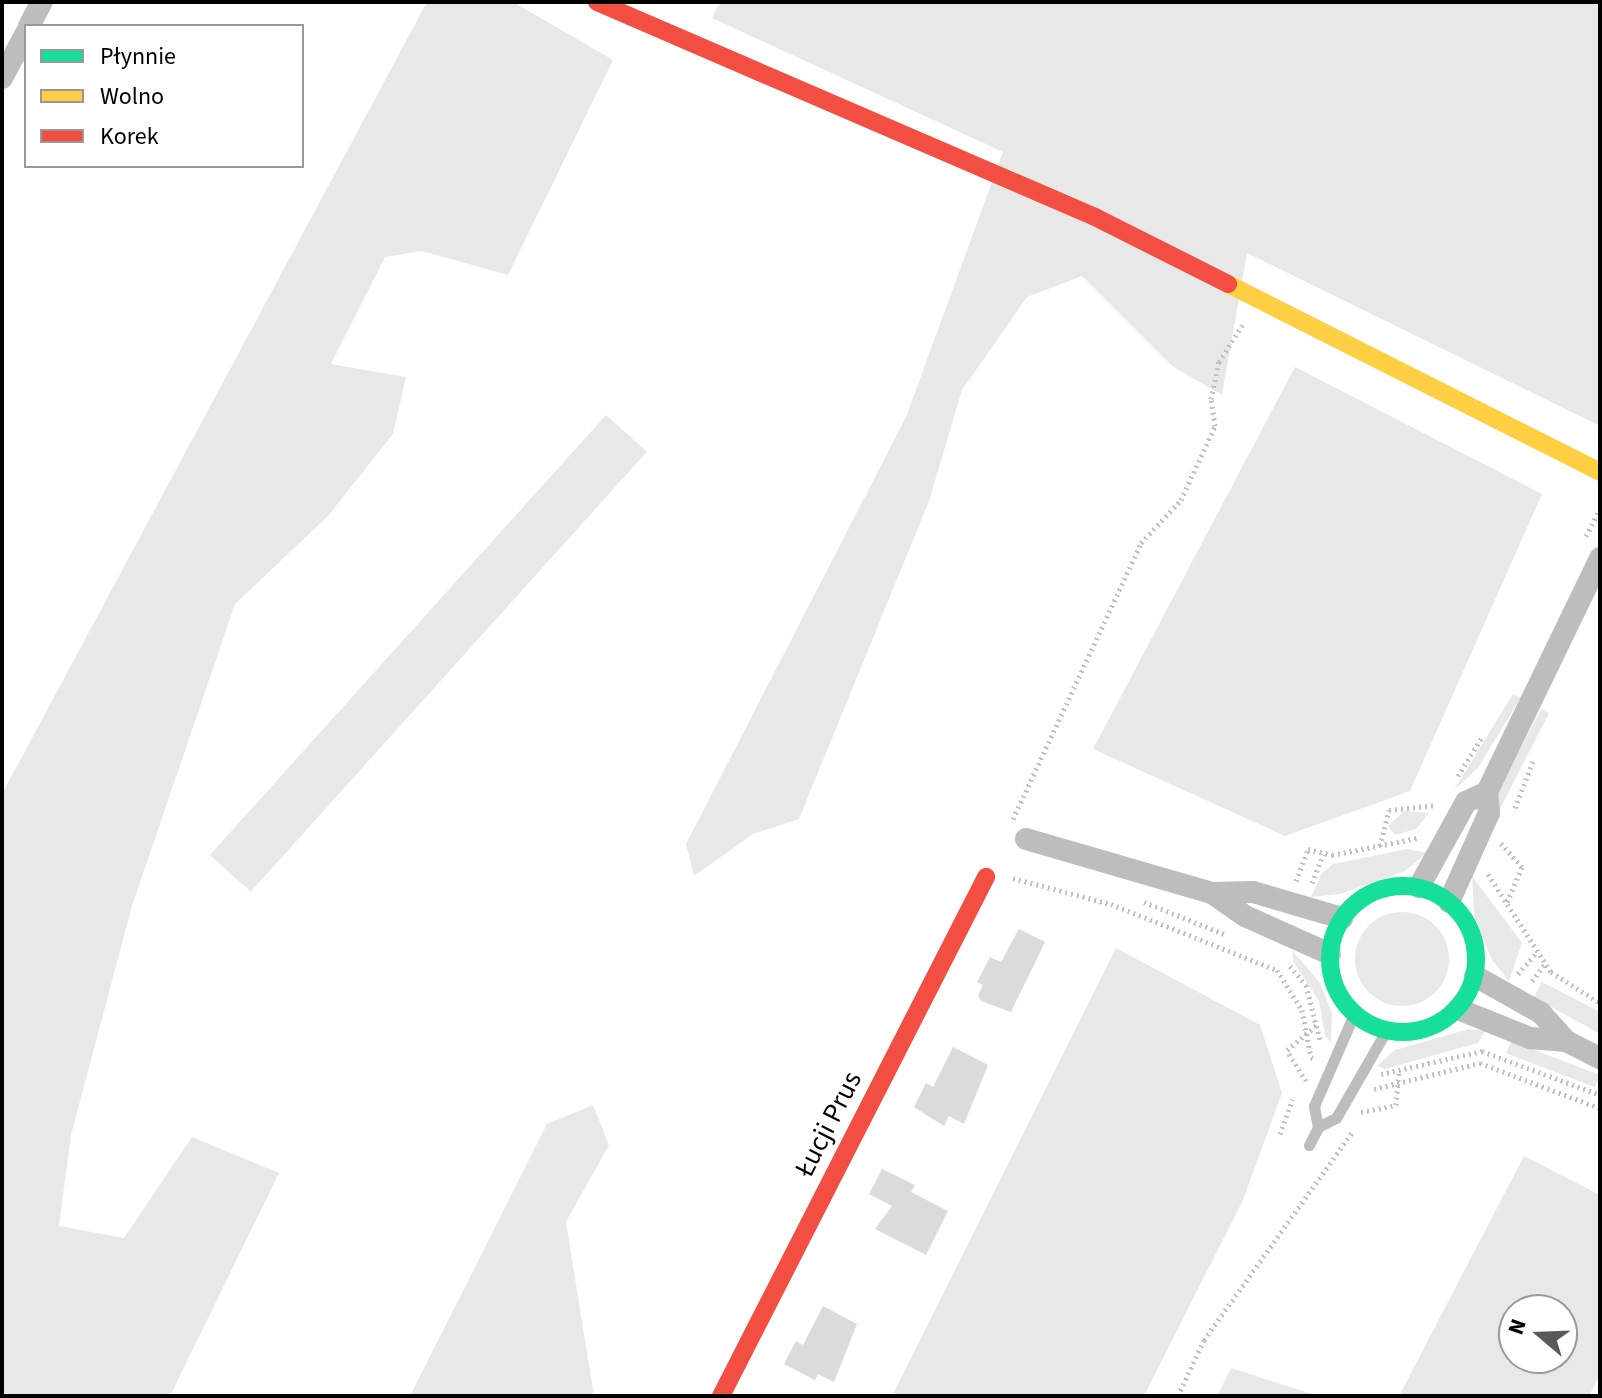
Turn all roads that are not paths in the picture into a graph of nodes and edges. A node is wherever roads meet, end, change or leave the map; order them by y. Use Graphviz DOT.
graph roads {
  1 [pos="42,2"];
  2 [pos="597,2"];
  3 [pos="30,24"];
  4 [pos="24,37"];
  5 [pos="2,78"];
  6 [pos="1600,472"];
  7 [pos="1600,558"];
  8 [pos="1487,792"];
  9 [pos="1016,836"];
  10 [pos="986,877"];
  11 [pos="1419,887"];
  12 [pos="1212,893"];
  13 [pos="1449,902"];
  14 [pos="1342,918"];
  15 [pos="1330,954"];
  16 [pos="1475,976"];
  17 [pos="1458,1009"];
  18 [pos="1354,1014"];
  19 [pos="1386,1031"];
  20 [pos="1566,1041"];
  21 [pos="1600,1058"];
  22 [pos="1318,1127"];
  23 [pos="1309,1145"];
  24 [pos="721,1396"];
  1 -- 3 [label="street"];
  2 -- 6 [label="street"];
  4 -- 5 [label="street"];
  7 -- 8 [label="street"];
  8 -- 11 [label="street"];
  8 -- 13 [label="street"];
  9 -- 12 [label="street"];
  10 -- 24 [label="street, Łucji Prus"];
  11 -- 13 [label="street"];
  11 -- 14 [label="street"];
  12 -- 14 [label="street"];
  12 -- 15 [label="street"];
  13 -- 16 [label="street"];
  14 -- 15 [label="street"];
  15 -- 18 [label="street"];
  16 -- 17 [label="street"];
  16 -- 20 [label="street"];
  17 -- 19 [label="street"];
  17 -- 20 [label="street"];
  18 -- 19 [label="street"];
  18 -- 22 [label="lane"];
  19 -- 22 [label="lane"];
  20 -- 21 [label="street"];
  22 -- 23 [label="lane"];
}
